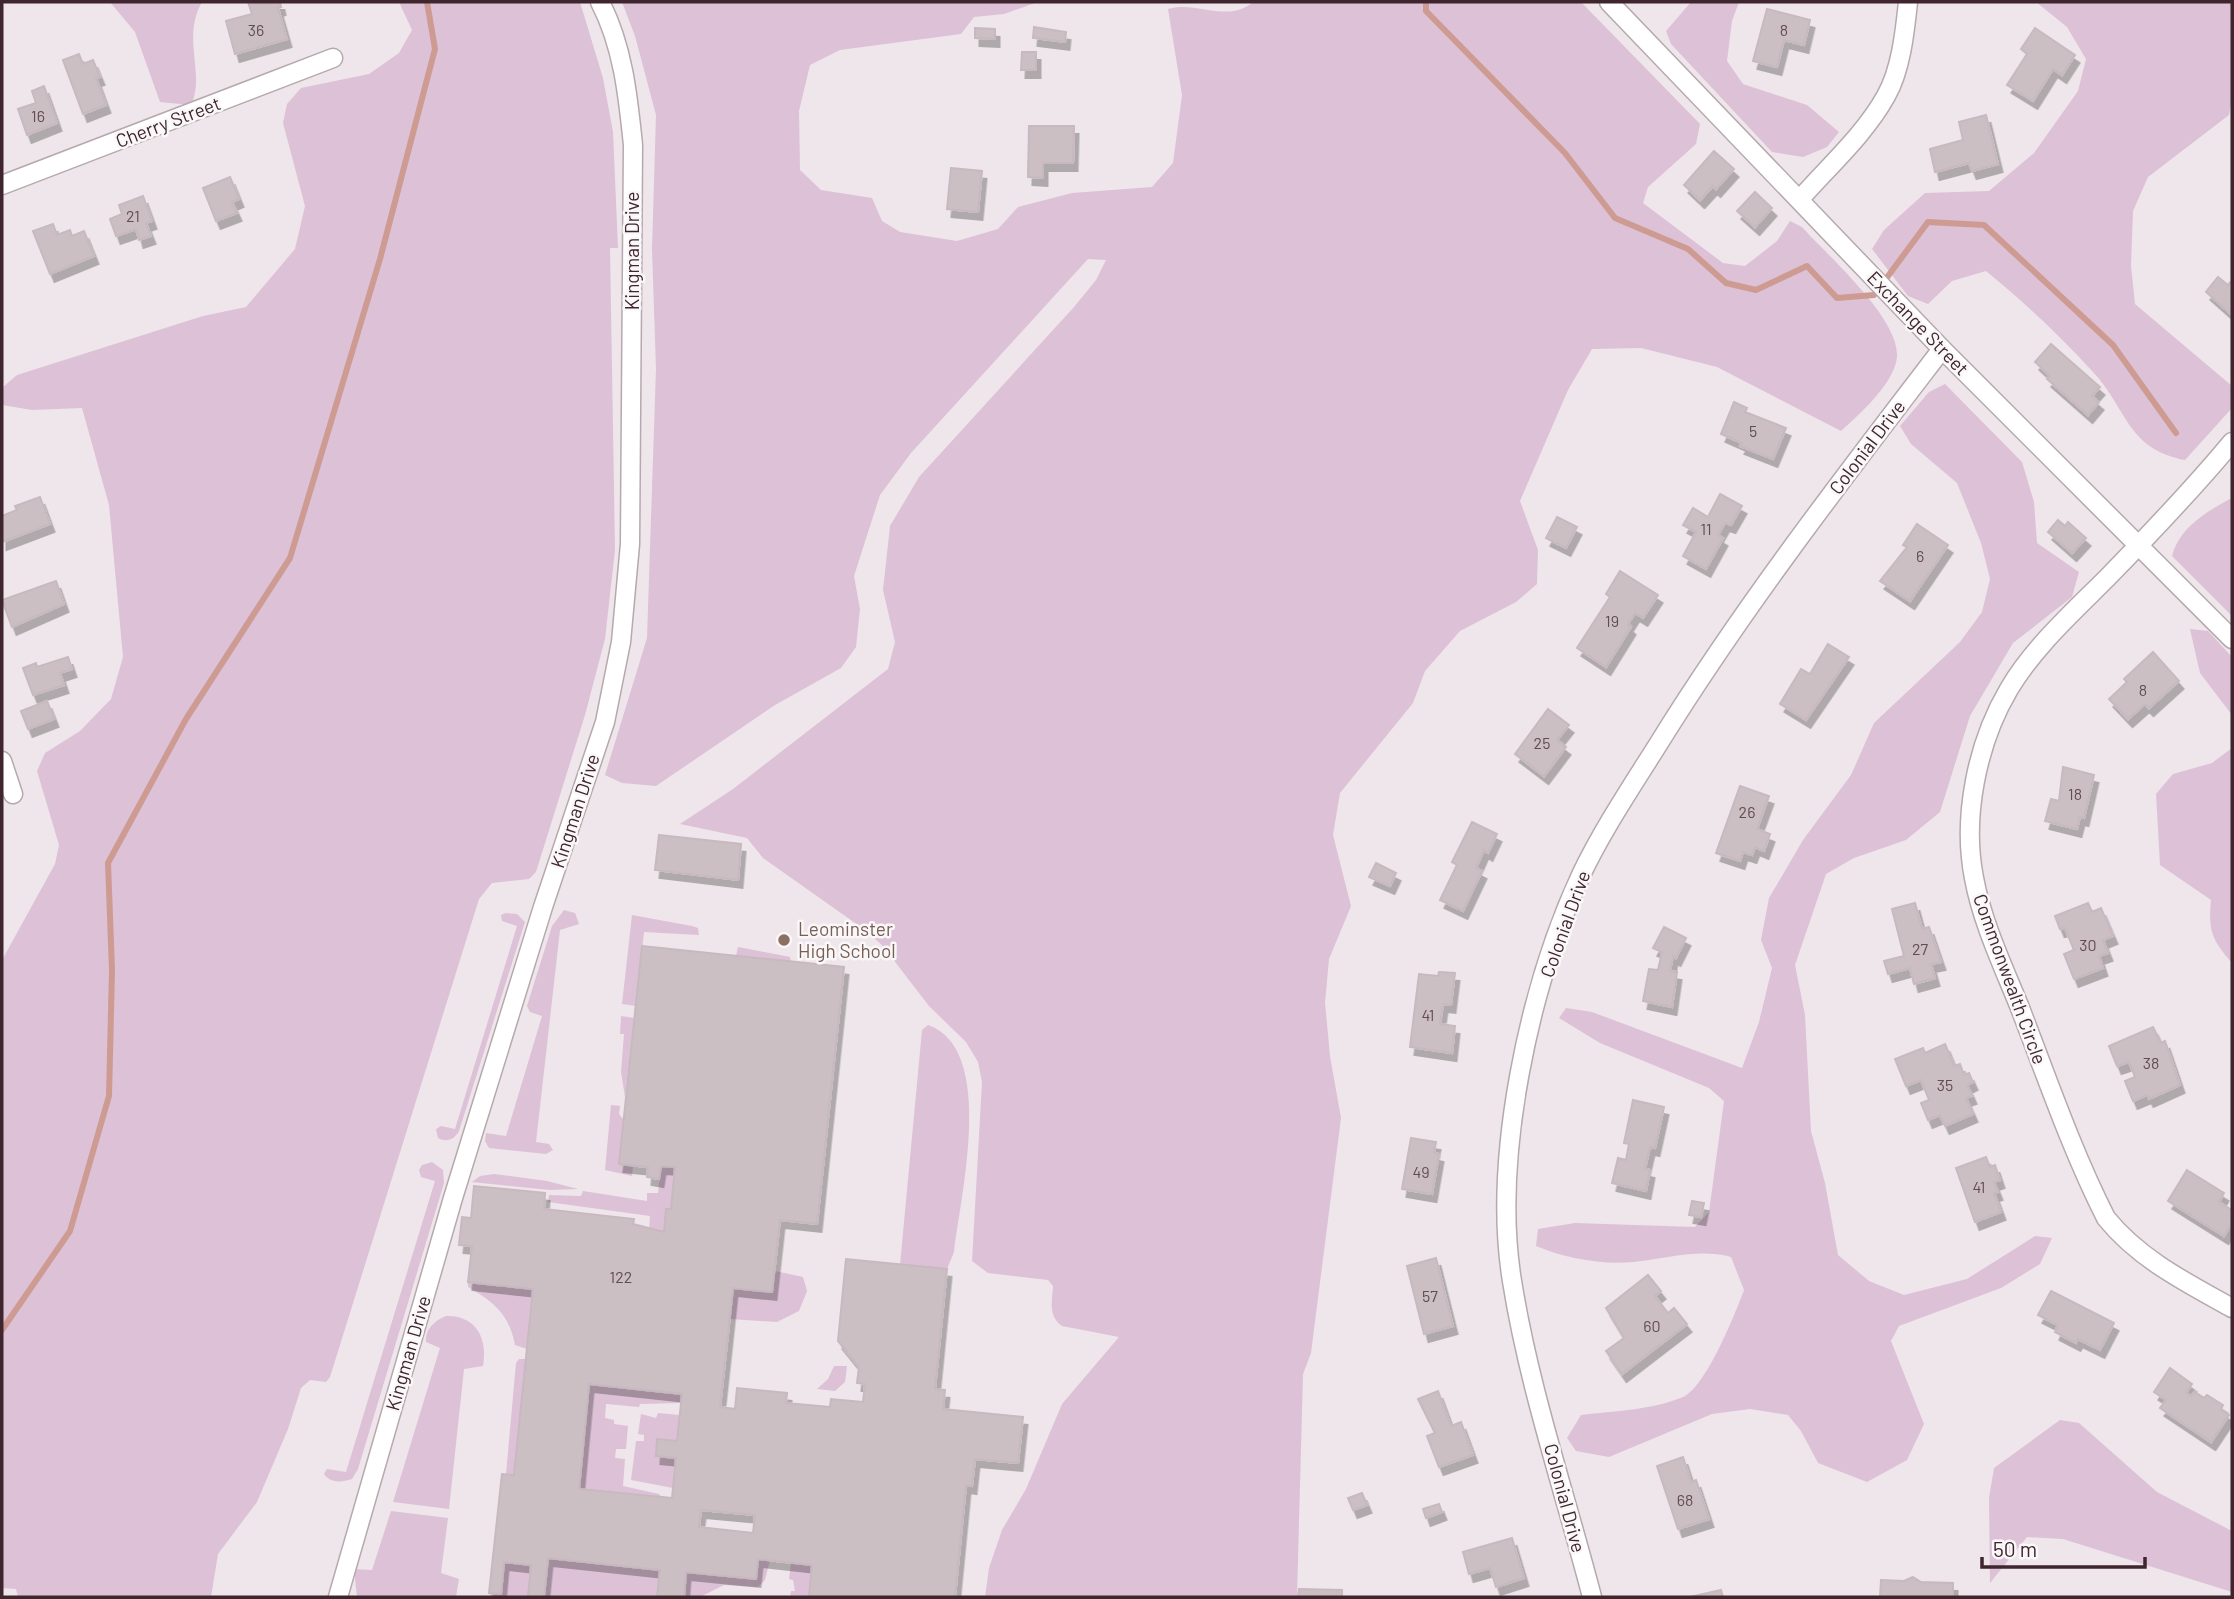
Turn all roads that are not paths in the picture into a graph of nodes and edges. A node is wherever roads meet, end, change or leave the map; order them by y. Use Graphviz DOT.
graph roads {
  1 [pos="600,2"];
  2 [pos="1609,2"];
  3 [pos="1908,2"];
  4 [pos="333,58"];
  5 [pos="2,185"];
  6 [pos="1800,199"];
  7 [pos="1942,349"];
  8 [pos="2232,442"];
  9 [pos="2140,545"];
  10 [pos="2232,639"];
  11 [pos="2,761"];
  12 [pos="13,794"];
  13 [pos="2232,1308"];
  14 [pos="338,1597"];
  15 [pos="1592,1597"];
  1 -- 14 [label="street, Kingman Drive"];
  2 -- 6 [label="street, Exchange Street"];
  3 -- 6 [label="street"];
  4 -- 5 [label="street, Cherry Street"];
  6 -- 7 [label="street, Exchange Street"];
  7 -- 9 [label="street, Exchange Street"];
  7 -- 15 [label="street, Colonial Drive"];
  8 -- 9 [label="street, Commonwealth Circle"];
  9 -- 10 [label="street, Exchange Street"];
  9 -- 13 [label="street, Commonwealth Circle"];
  11 -- 12 [label="street"];
}
